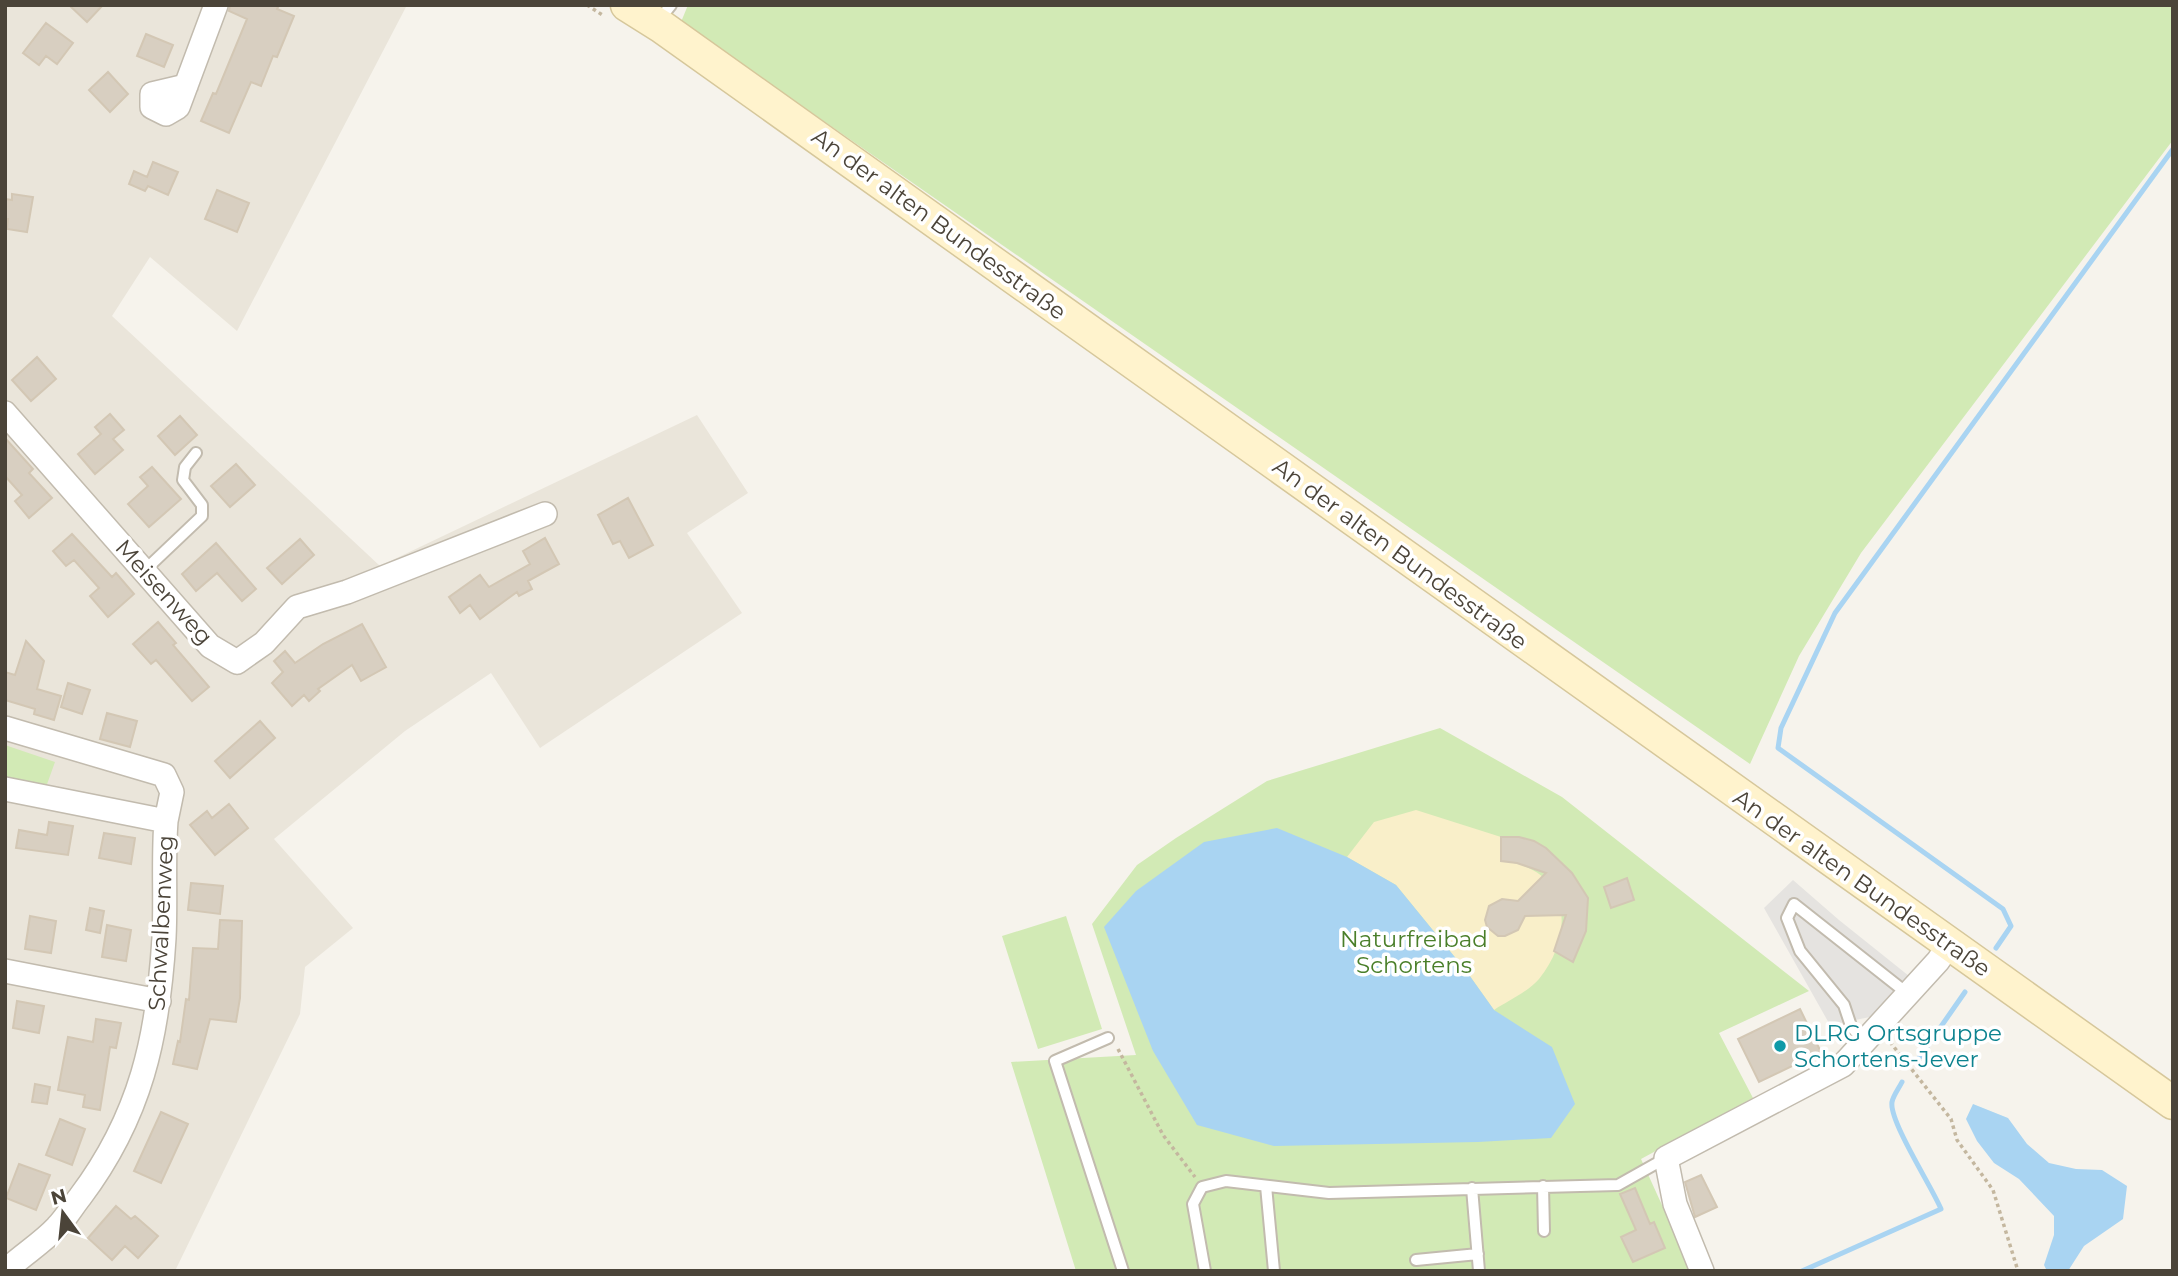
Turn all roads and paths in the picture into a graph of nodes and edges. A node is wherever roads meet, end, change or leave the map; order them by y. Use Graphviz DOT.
graph roads {
  1 [pos="216,5"];
  2 [pos="627,5"];
  3 [pos="664,14"];
  4 [pos="186,86"];
  5 [pos="5,413"];
  6 [pos="196,453"];
  7 [pos="545,514"];
  8 [pos="144,571"];
  9 [pos="5,727"];
  10 [pos="5,789"];
  11 [pos="166,821"];
  12 [pos="1949,946"];
  13 [pos="5,971"];
  14 [pos="1908,994"];
  15 [pos="159,1001"];
  16 [pos="1870,1035"];
  17 [pos="1108,1038"];
  18 [pos="2173,1103"];
  19 [pos="1666,1158"];
  20 [pos="1266,1186"];
  21 [pos="1543,1186"];
  22 [pos="1202,1187"];
  23 [pos="1472,1188"];
  24 [pos="1544,1231"];
  25 [pos="1478,1254"];
  26 [pos="1416,1260"];
  27 [pos="5,1267"];
  28 [pos="1123,1271"];
  29 [pos="1205,1271"];
  30 [pos="1275,1271"];
  31 [pos="1479,1271"];
  32 [pos="1702,1271"];
  33 [pos="2018,1271"];
  1 -- 4 [label="street"];
  2 -- 3 [label="street, An der alten Bundesstraße"];
  3 -- 12 [label="street, An der alten Bundesstraße"];
  5 -- 8 [label="street, Meisenweg"];
  6 -- 8 [label="lane"];
  7 -- 8 [label="street, Meisenweg"];
  9 -- 11 [label="street, Schwalbenweg"];
  10 -- 11 [label="street"];
  11 -- 15 [label="street, Schwalbenweg"];
  12 -- 14 [label="street"];
  12 -- 18 [label="street, An der alten Bundesstraße"];
  13 -- 15 [label="street"];
  14 -- 16 [label="street"];
  14 -- 16 [label="lane"];
  15 -- 27 [label="street, Schwalbenweg"];
  16 -- 19 [label="street"];
  16 -- 33 [label="path"];
  17 -- 22 [label="path"];
  17 -- 28 [label="lane"];
  19 -- 21 [label="lane"];
  19 -- 32 [label="street"];
  20 -- 22 [label="lane"];
  20 -- 23 [label="lane"];
  20 -- 30 [label="lane"];
  21 -- 23 [label="lane"];
  21 -- 24 [label="lane"];
  22 -- 29 [label="lane"];
  23 -- 25 [label="lane"];
  25 -- 26 [label="lane"];
  25 -- 31 [label="lane"];
}
